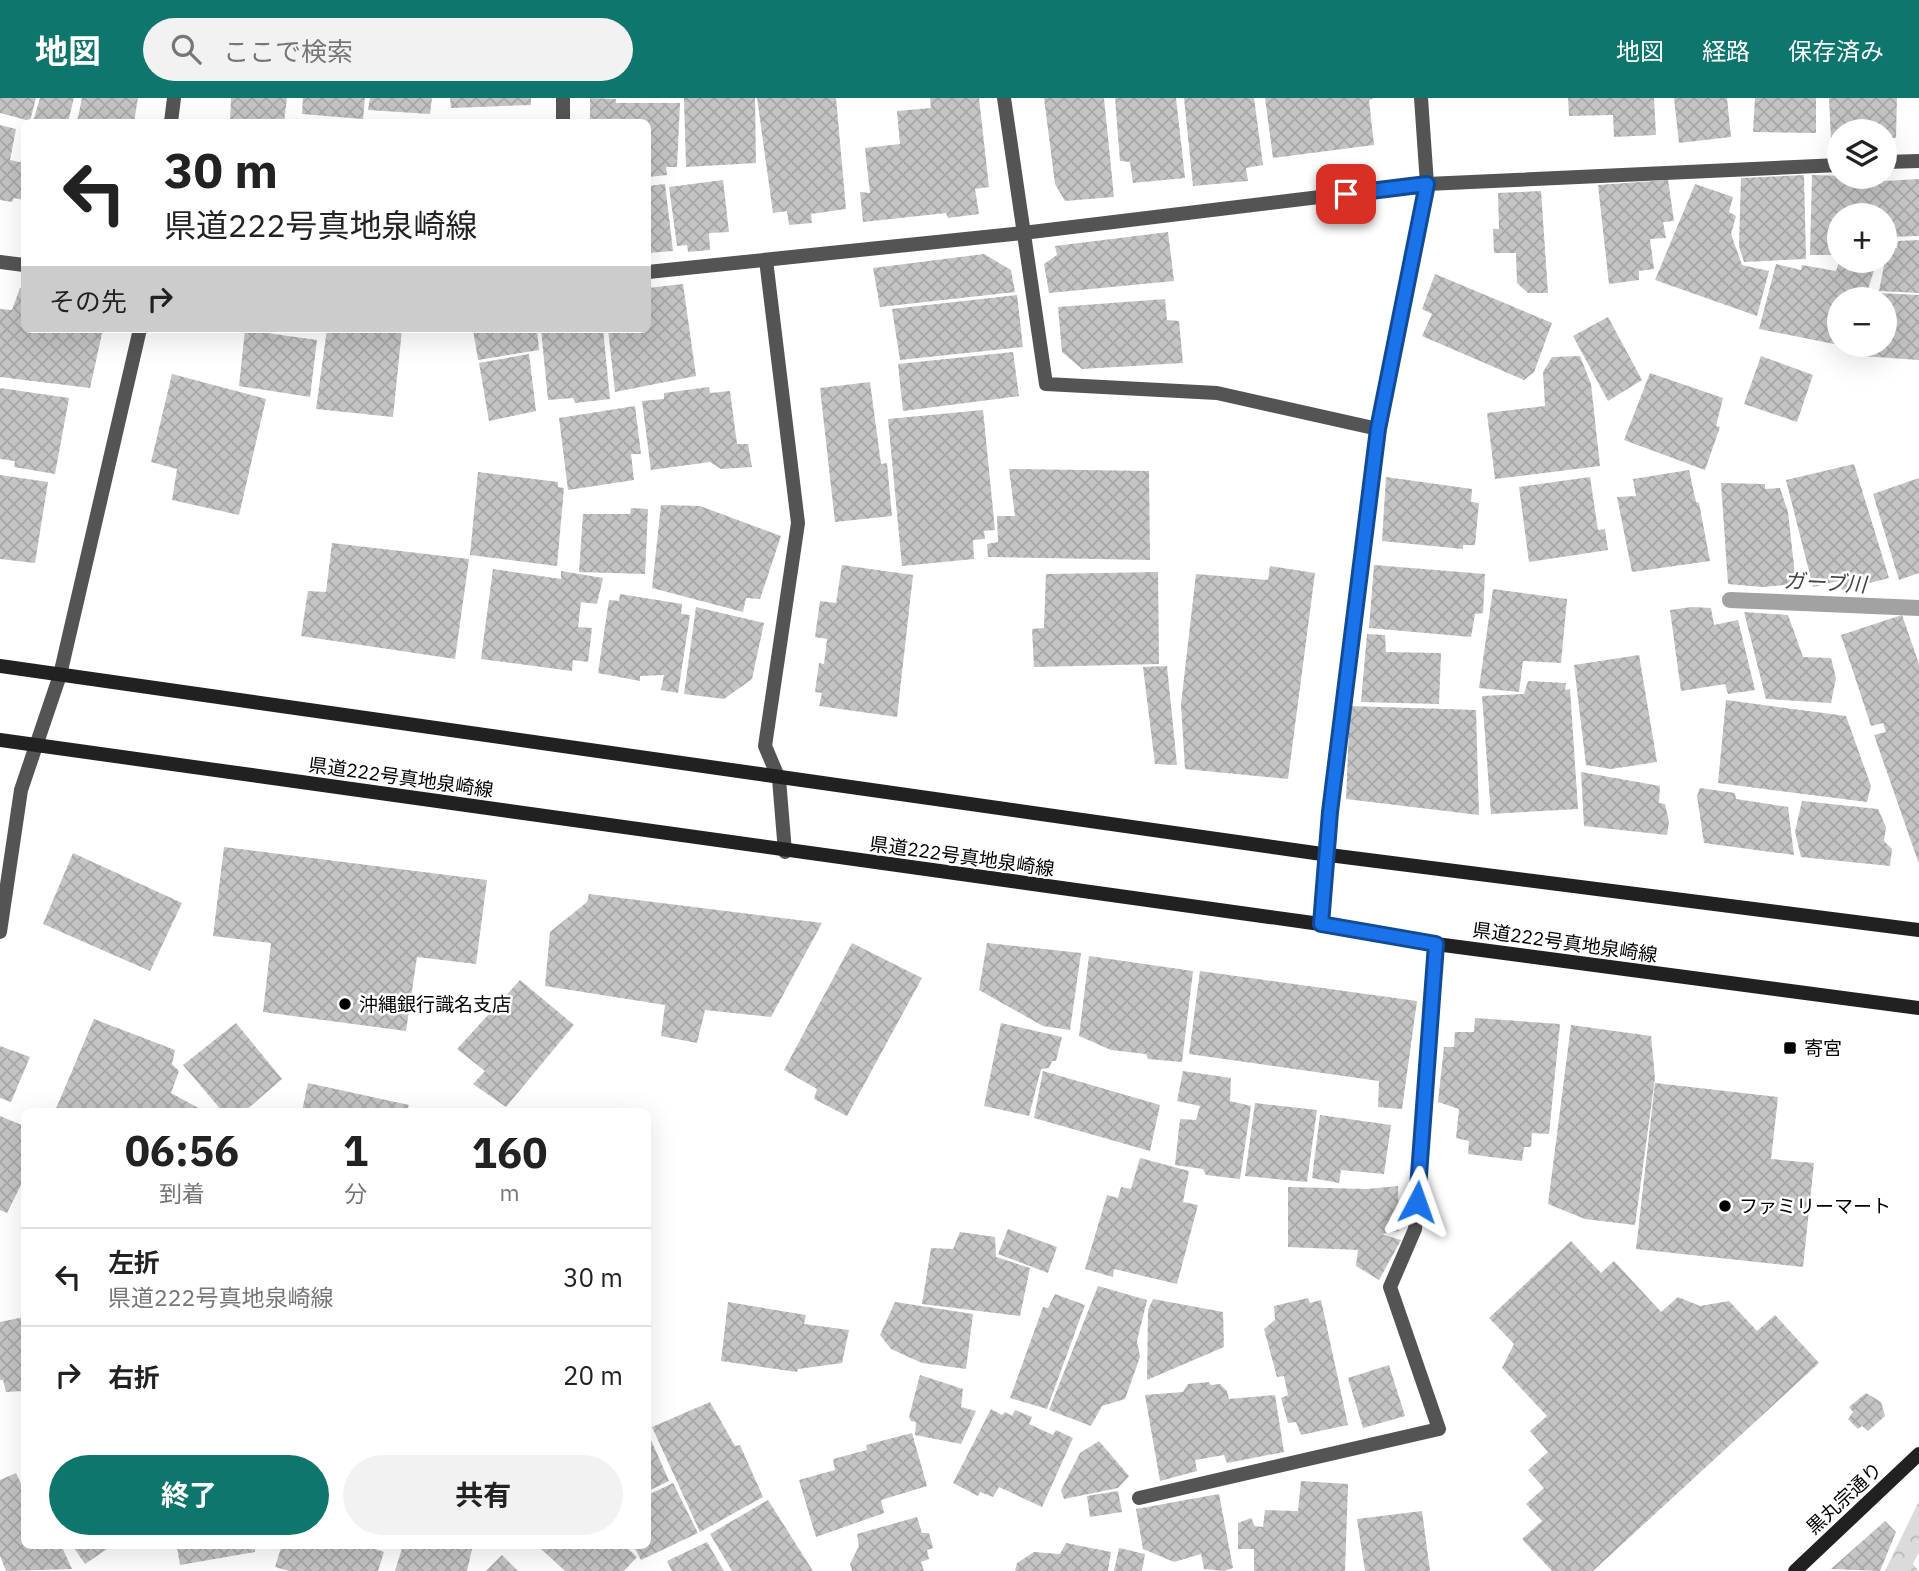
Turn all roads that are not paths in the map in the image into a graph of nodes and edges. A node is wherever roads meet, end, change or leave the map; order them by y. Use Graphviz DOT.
graph roads {
  1 [pos="174,98"];
  2 [pos="563,98"];
  3 [pos="1004,98"];
  4 [pos="1421,98"];
  5 [pos="171,119"];
  6 [pos="563,119"];
  7 [pos="1919,161"];
  8 [pos="1897,162"];
  9 [pos="1827,166"];
  10 [pos="1427,184"];
  11 [pos="1023,233"];
  12 [pos="766,260"];
  13 [pos="0,262"];
  14 [pos="21,265"];
  15 [pos="651,272"];
  16 [pos="139,333"];
  17 [pos="1378,429"];
  18 [pos="0,666"];
  19 [pos="60,676"];
  20 [pos="0,740"];
  21 [pos="36,745"];
  22 [pos="779,779"];
  23 [pos="785,852"];
  24 [pos="1329,855"];
  25 [pos="1321,924"];
  26 [pos="1919,930"];
  27 [pos="0,932"];
  28 [pos="1436,944"];
  29 [pos="1919,1008"];
  30 [pos="1919,1454"];
  31 [pos="1139,1498"];
  32 [pos="1795,1571"];
  1 -- 5 [label="street"];
  2 -- 6 [label="street"];
  3 -- 11 [label="street"];
  4 -- 10 [label="street"];
  7 -- 8 [label="street"];
  9 -- 10 [label="street"];
  10 -- 11 [label="street"];
  10 -- 17 [label="street"];
  11 -- 12 [label="street"];
  11 -- 17 [label="street"];
  12 -- 15 [label="street"];
  12 -- 22 [label="street"];
  13 -- 14 [label="street"];
  16 -- 19 [label="street"];
  17 -- 24 [label="street"];
  18 -- 19 [label="main road"];
  19 -- 21 [label="street"];
  19 -- 22 [label="main road"];
  20 -- 21 [label="main road, 県道222号真地泉崎線"];
  21 -- 23 [label="main road, 県道222号真地泉崎線"];
  21 -- 27 [label="street"];
  22 -- 23 [label="street"];
  22 -- 24 [label="main road"];
  23 -- 25 [label="main road, 県道222号真地泉崎線"];
  24 -- 25 [label="street"];
  24 -- 26 [label="main road"];
  25 -- 28 [label="main road, 県道222号真地泉崎線"];
  28 -- 29 [label="main road, 県道222号真地泉崎線"];
  28 -- 31 [label="street"];
  30 -- 32 [label="main road, 黒丸宗通り"];
}
